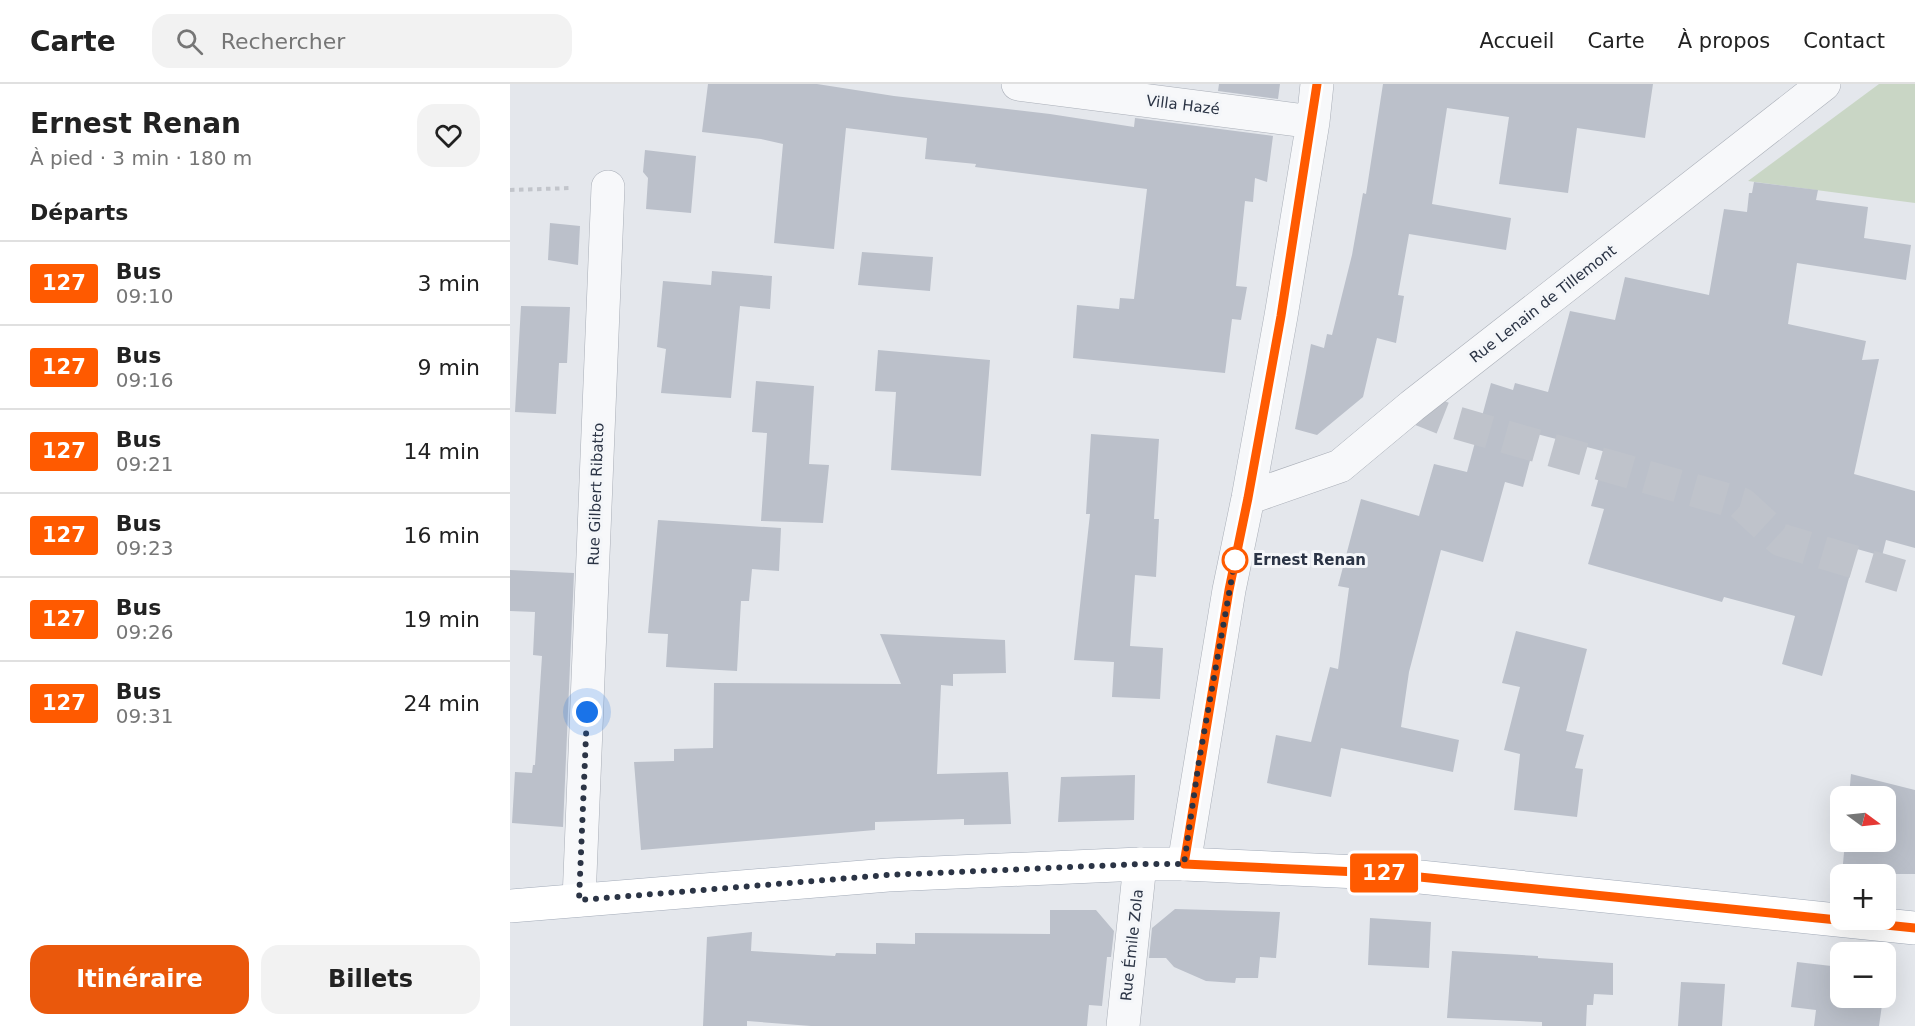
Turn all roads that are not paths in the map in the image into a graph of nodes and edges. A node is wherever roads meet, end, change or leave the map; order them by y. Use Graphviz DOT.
graph roads {
  1 [pos="1018,84"];
  2 [pos="1317,84"];
  3 [pos="1824,84"];
  4 [pos="1313,122"];
  5 [pos="608,187"];
  6 [pos="1248,498"];
  7 [pos="1140,864"];
  8 [pos="1184,864"];
  9 [pos="579,900"];
  10 [pos="510,906"];
  11 [pos="1915,928"];
  12 [pos="1123,1026"];
  1 -- 4 [label="street, Villa Hazé"];
  2 -- 4 [label="street"];
  3 -- 6 [label="street, Rue Lenain de Tillemont"];
  4 -- 6 [label="street"];
  5 -- 9 [label="street, Rue Gilbert Ribatto"];
  6 -- 8 [label="street"];
  7 -- 8 [label="main road"];
  7 -- 9 [label="main road"];
  7 -- 12 [label="street, Rue Émile Zola"];
  8 -- 11 [label="main road"];
  9 -- 10 [label="main road"];
}
